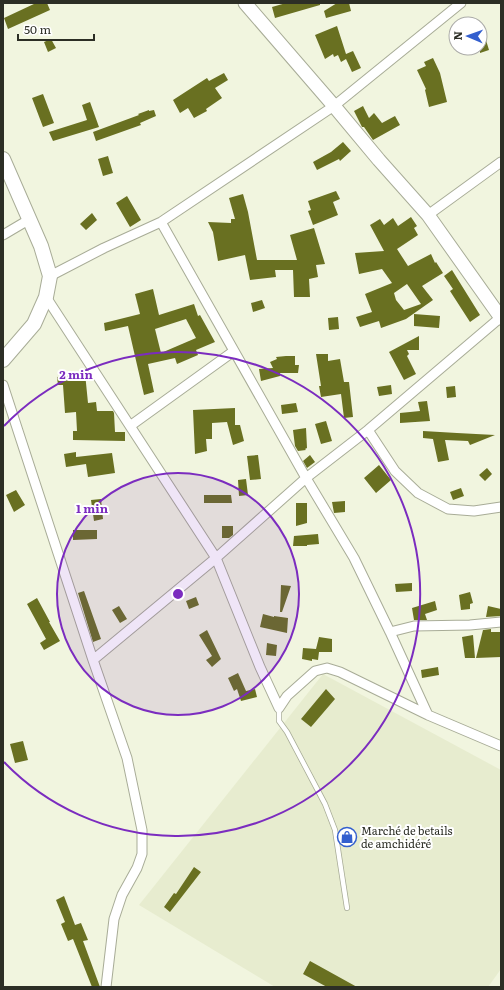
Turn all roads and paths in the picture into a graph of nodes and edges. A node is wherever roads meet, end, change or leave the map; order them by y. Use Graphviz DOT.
graph roads {
  1 [pos="244,3"];
  2 [pos="461,3"];
  3 [pos="334,106"];
  4 [pos="3,159"];
  5 [pos="501,162"];
  6 [pos="428,215"];
  7 [pos="30,219"];
  8 [pos="161,222"];
  9 [pos="3,235"];
  10 [pos="50,276"];
  11 [pos="46,297"];
  12 [pos="501,318"];
  13 [pos="234,351"];
  14 [pos="3,360"];
  15 [pos="3,384"];
  16 [pos="130,426"];
  17 [pos="368,430"];
  18 [pos="306,478"];
  19 [pos="501,507"];
  20 [pos="216,558"];
  21 [pos="501,622"];
  22 [pos="390,632"];
  23 [pos="94,660"];
  24 [pos="279,708"];
  25 [pos="428,715"];
  26 [pos="501,746"];
  27 [pos="347,908"];
  28 [pos="106,987"];
  1 -- 3 [label="street"];
  2 -- 3 [label="street"];
  3 -- 6 [label="street"];
  3 -- 8 [label="street"];
  4 -- 7 [label="main road"];
  5 -- 6 [label="street"];
  6 -- 12 [label="street"];
  7 -- 9 [label="street"];
  7 -- 10 [label="main road"];
  8 -- 10 [label="street"];
  8 -- 13 [label="street"];
  10 -- 11 [label="main road"];
  11 -- 14 [label="main road"];
  11 -- 16 [label="street"];
  12 -- 17 [label="street"];
  13 -- 16 [label="street"];
  13 -- 18 [label="street"];
  15 -- 23 [label="street"];
  16 -- 20 [label="street"];
  17 -- 18 [label="street"];
  17 -- 19 [label="street"];
  18 -- 20 [label="street"];
  18 -- 22 [label="street"];
  20 -- 23 [label="street"];
  20 -- 24 [label="street"];
  21 -- 22 [label="street"];
  22 -- 25 [label="street"];
  23 -- 28 [label="street"];
  24 -- 25 [label="street"];
  24 -- 27 [label="lane"];
  25 -- 26 [label="street"];
}
